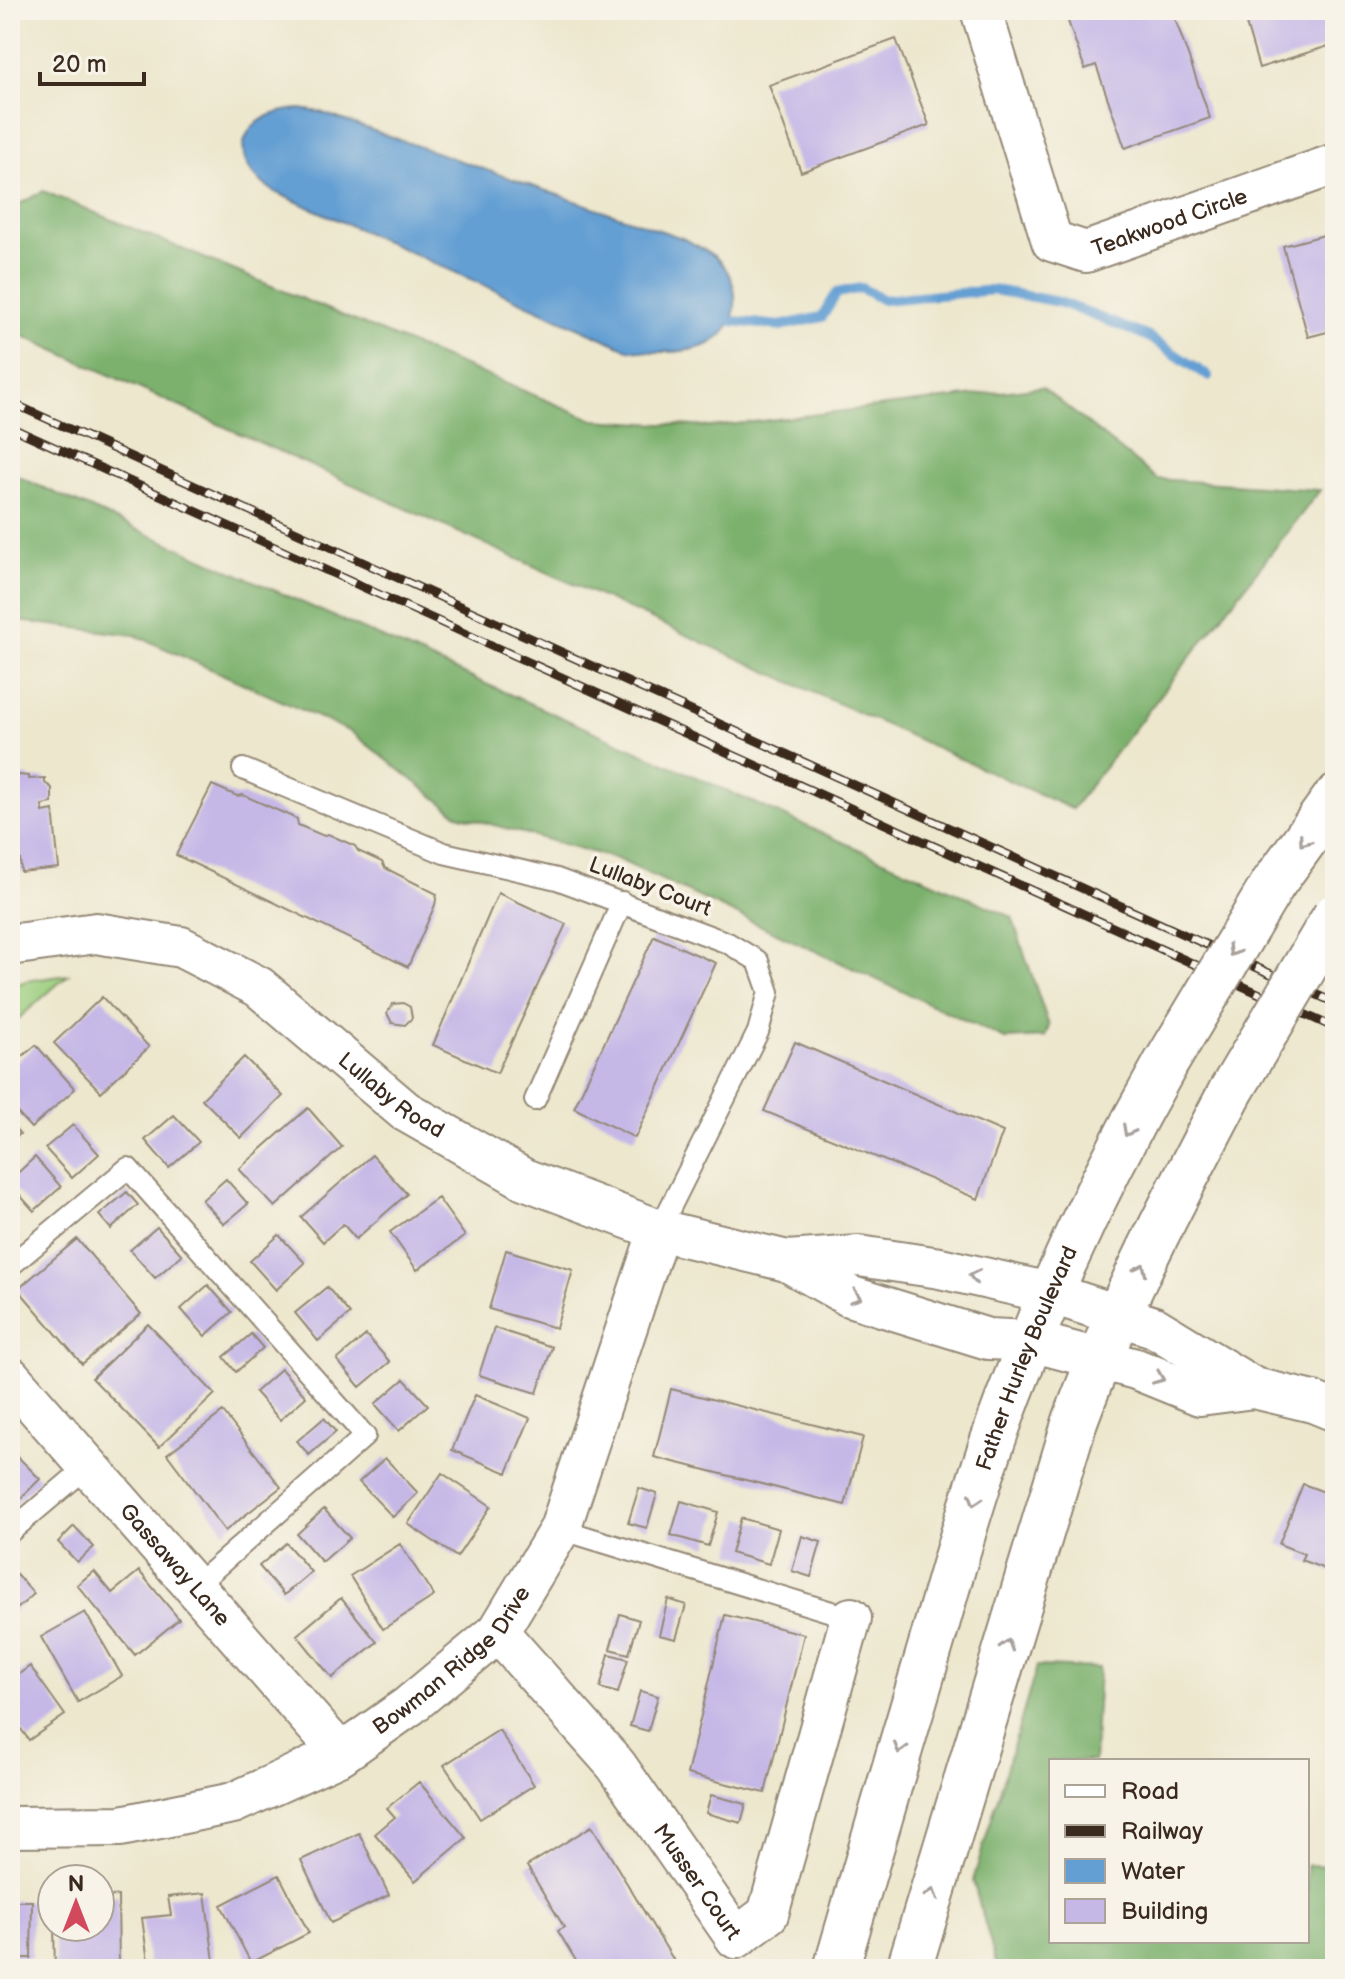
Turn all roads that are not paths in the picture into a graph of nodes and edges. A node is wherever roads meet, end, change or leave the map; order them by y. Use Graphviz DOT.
graph roads {
  1 [pos="981,10"];
  2 [pos="1335,164"];
  3 [pos="243,769"];
  4 [pos="1335,798"];
  5 [pos="622,902"];
  6 [pos="1335,916"];
  7 [pos="10,945"];
  8 [pos="535,1100"];
  9 [pos="659,1230"];
  10 [pos="787,1261"];
  11 [pos="10,1266"];
  12 [pos="1050,1293"];
  13 [pos="1119,1314"];
  14 [pos="1031,1341"];
  15 [pos="1098,1359"];
  16 [pos="10,1377"];
  17 [pos="1254,1388"];
  18 [pos="1335,1411"];
  19 [pos="88,1466"];
  20 [pos="560,1529"];
  21 [pos="10,1532"];
  22 [pos="194,1587"];
  23 [pos="851,1618"];
  24 [pos="498,1632"];
  25 [pos="341,1754"];
  26 [pos="10,1827"];
  27 [pos="836,1969"];
  28 [pos="909,1969"];
  1 -- 2 [label="street, Teakwood Circle"];
  3 -- 5 [label="lane, Lullaby Court"];
  4 -- 12 [label="main road, Father Hurley Boulevard, one-way, bridge"];
  5 -- 8 [label="lane"];
  5 -- 9 [label="lane, Lullaby Court"];
  13 -- 6 [label="main road, one-way, bridge"];
  7 -- 9 [label="street, Lullaby Road"];
  9 -- 10 [label="street, Lullaby Road"];
  9 -- 20 [label="street, Bowman Ridge Drive"];
  12 -- 10 [label="street, Lullaby Road, one-way"];
  10 -- 14 [label="street, Lullaby Road, one-way"];
  11 -- 22 [label="lane"];
  12 -- 13 [label="street, Lullaby Road"];
  12 -- 14 [label="main road, Father Hurley Boulevard"];
  13 -- 15 [label="main road"];
  13 -- 17 [label="street, Lullaby Road"];
  14 -- 15 [label="street, Lullaby Road"];
  14 -- 27 [label="main road, Father Hurley Boulevard, one-way"];
  15 -- 17 [label="street, Lullaby Road, one-way"];
  28 -- 15 [label="main road, one-way"];
  16 -- 19 [label="street, Gassaway Lane"];
  17 -- 18 [label="street"];
  19 -- 21 [label="lane"];
  19 -- 22 [label="street, Gassaway Lane"];
  20 -- 23 [label="lane"];
  20 -- 24 [label="street, Bowman Ridge Drive"];
  22 -- 25 [label="street, Gassaway Lane"];
  23 -- 24 [label="street, Musser Court"];
  24 -- 25 [label="street, Bowman Ridge Drive"];
  25 -- 26 [label="street, Bowman Ridge Drive"];
}
